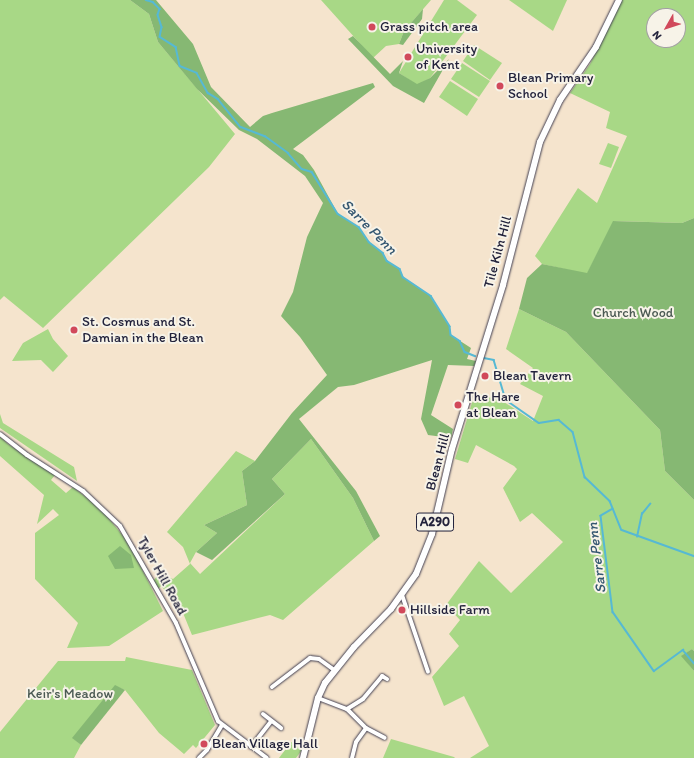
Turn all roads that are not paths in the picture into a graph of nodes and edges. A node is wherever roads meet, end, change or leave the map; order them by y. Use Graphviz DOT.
graph roads {
  1 [pos="619,0"];
  2 [pos="475,376"];
  3 [pos="0,434"];
  4 [pos="402,595"];
  5 [pos="334,670"];
  6 [pos="428,672"];
  7 [pos="387,679"];
  8 [pos="272,686"];
  9 [pos="318,698"];
  10 [pos="346,709"];
  11 [pos="263,714"];
  12 [pos="271,721"];
  13 [pos="222,725"];
  14 [pos="281,728"];
  15 [pos="366,728"];
  16 [pos="385,738"];
  17 [pos="251,747"];
  18 [pos="199,758"];
  19 [pos="267,758"];
  20 [pos="304,758"];
  21 [pos="352,758"];
  1 -- 2 [label="main road, Tile Kiln Hill / A290"];
  2 -- 4 [label="main road, Blean Hill / A290"];
  3 -- 13 [label="street, Tyler Hill Road"];
  4 -- 5 [label="main road, Blean Hill / A290"];
  4 -- 6 [label="street"];
  5 -- 8 [label="street"];
  5 -- 9 [label="main road, A290"];
  7 -- 10 [label="street"];
  9 -- 10 [label="street"];
  9 -- 20 [label="main road, A290"];
  10 -- 15 [label="street"];
  11 -- 12 [label="street"];
  12 -- 14 [label="street"];
  12 -- 17 [label="street"];
  13 -- 17 [label="street, Tyler Hill Road"];
  13 -- 18 [label="street"];
  15 -- 16 [label="street"];
  15 -- 21 [label="street"];
  17 -- 19 [label="street, Tyler Hill Road"];
}
